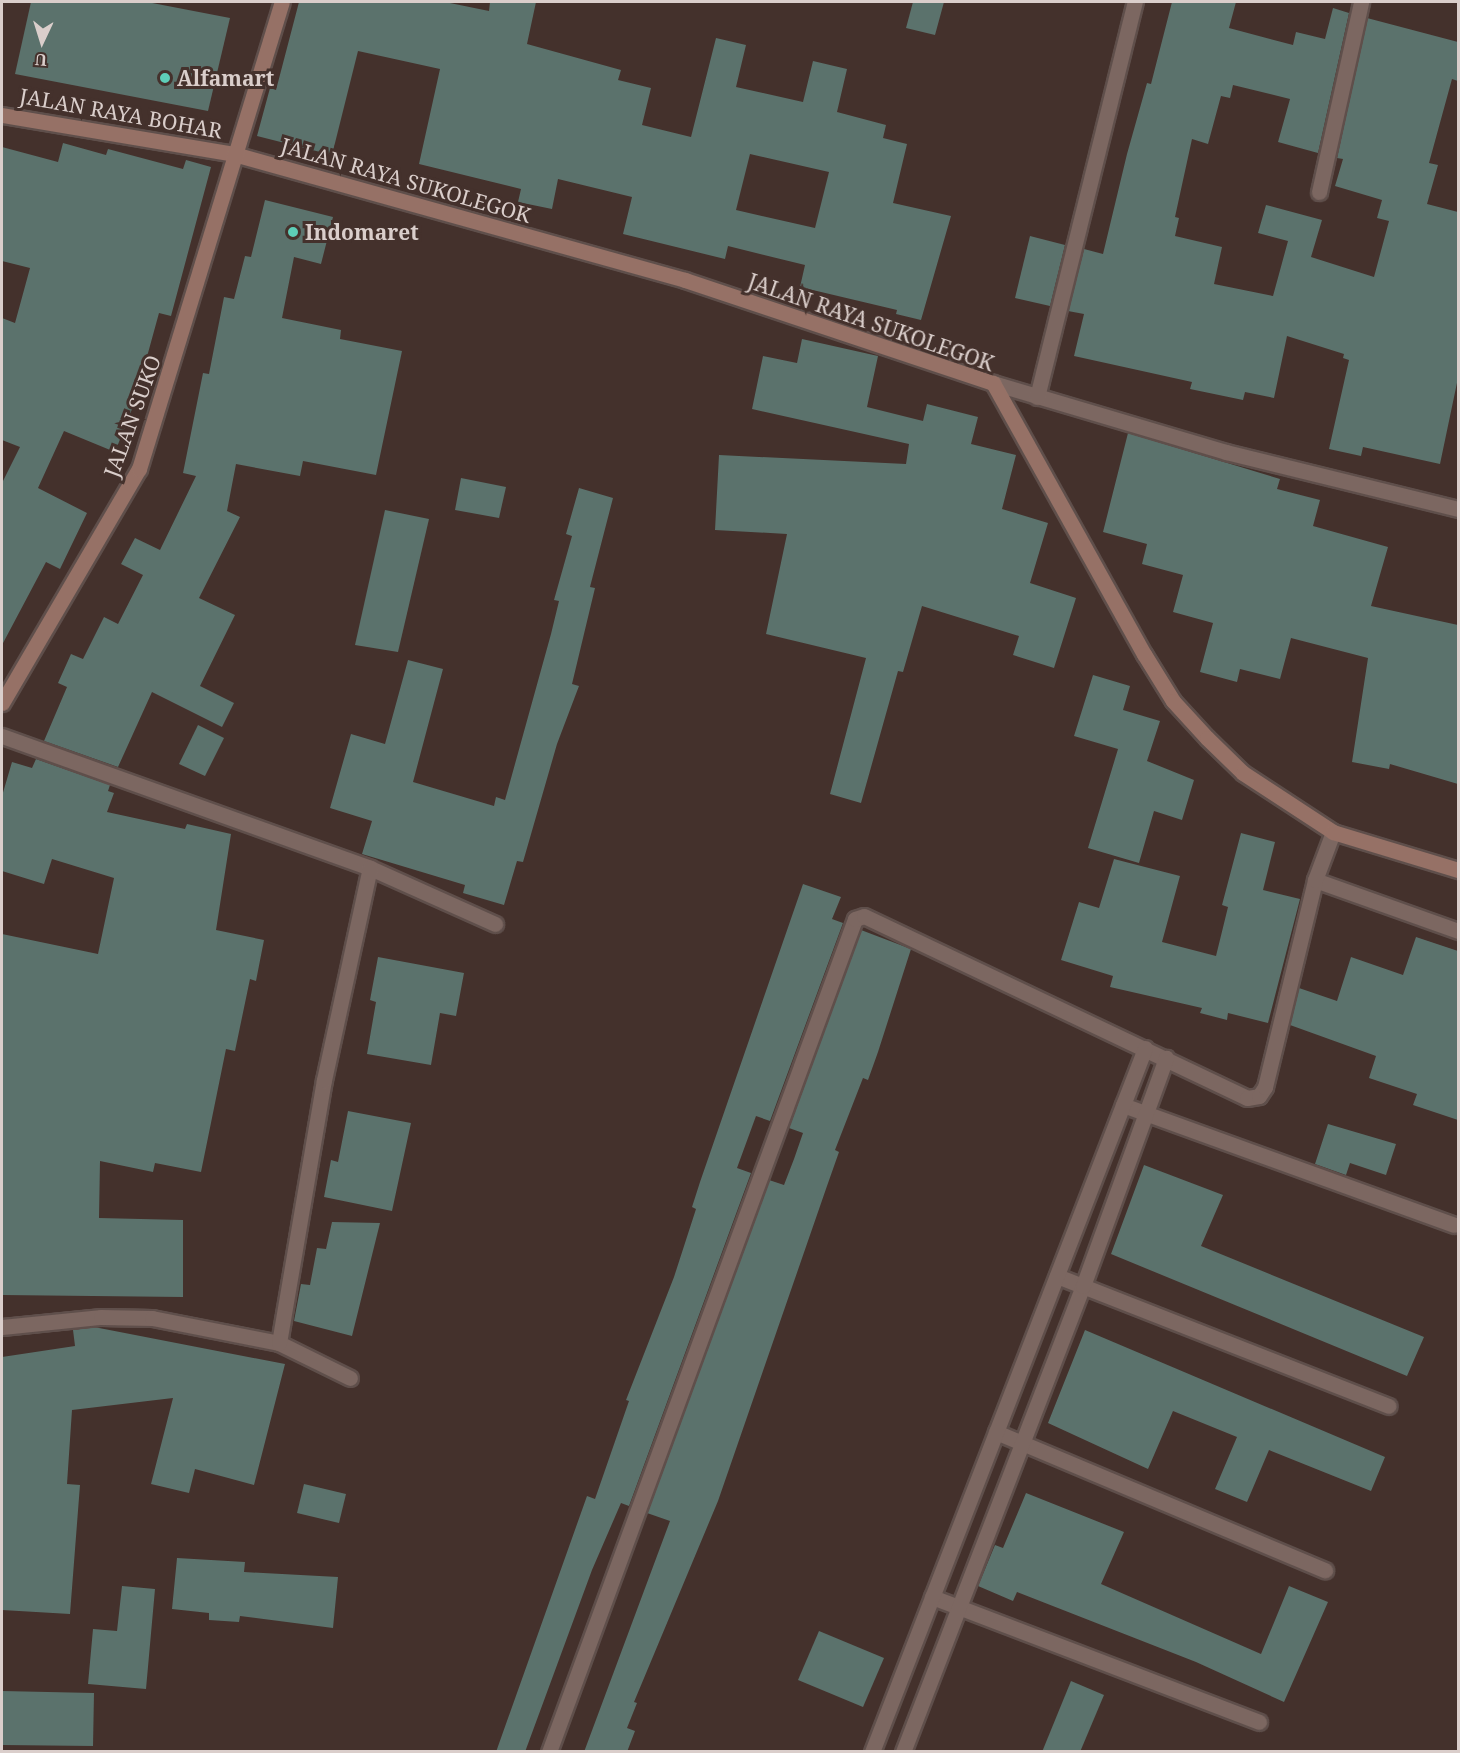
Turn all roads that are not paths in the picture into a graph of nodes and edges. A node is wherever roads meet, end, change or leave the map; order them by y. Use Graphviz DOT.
graph roads {
  1 [pos="282,2"];
  2 [pos="1136,2"];
  3 [pos="1361,2"];
  4 [pos="2,115"];
  5 [pos="234,153"];
  6 [pos="1319,192"];
  7 [pos="993,383"];
  8 [pos="1037,397"];
  9 [pos="1458,509"];
  10 [pos="2,703"];
  11 [pos="2,736"];
  12 [pos="1333,832"];
  13 [pos="370,868"];
  14 [pos="1458,870"];
  15 [pos="1315,880"];
  16 [pos="495,924"];
  17 [pos="1458,930"];
  18 [pos="1145,1048"];
  19 [pos="1166,1058"];
  20 [pos="1123,1105"];
  21 [pos="1146,1114"];
  22 [pos="1454,1225"];
  23 [pos="1057,1276"];
  24 [pos="1083,1286"];
  25 [pos="2,1327"];
  26 [pos="279,1342"];
  27 [pos="350,1378"];
  28 [pos="1388,1406"];
  29 [pos="996,1432"];
  30 [pos="1022,1444"];
  31 [pos="1325,1570"];
  32 [pos="932,1597"];
  33 [pos="956,1607"];
  34 [pos="1259,1722"];
  35 [pos="549,1752"];
  36 [pos="872,1752"];
  37 [pos="903,1752"];
  1 -- 5 [label="street, JALAN SUKO"];
  2 -- 8 [label="street"];
  3 -- 6 [label="street"];
  4 -- 5 [label="street, JALAN RAYA BOHAR"];
  5 -- 7 [label="street, JALAN RAYA SUKOLEGOK"];
  5 -- 10 [label="street, JALAN SUKO"];
  7 -- 8 [label="street"];
  7 -- 12 [label="street, JALAN RAYA SUKOLEGOK"];
  8 -- 9 [label="street"];
  11 -- 13 [label="street"];
  12 -- 14 [label="street, JALAN RAYA SUKOLEGOK"];
  12 -- 15 [label="street"];
  13 -- 16 [label="street"];
  13 -- 26 [label="street"];
  15 -- 17 [label="street"];
  15 -- 19 [label="street"];
  18 -- 19 [label="street"];
  18 -- 20 [label="street"];
  18 -- 35 [label="street"];
  19 -- 21 [label="street"];
  20 -- 21 [label="street"];
  20 -- 23 [label="street"];
  21 -- 22 [label="street"];
  21 -- 24 [label="street"];
  23 -- 24 [label="street"];
  23 -- 29 [label="street"];
  24 -- 28 [label="street"];
  24 -- 30 [label="street"];
  25 -- 26 [label="street"];
  26 -- 27 [label="street"];
  29 -- 30 [label="street"];
  29 -- 32 [label="street"];
  30 -- 31 [label="street"];
  30 -- 33 [label="street"];
  32 -- 33 [label="street"];
  32 -- 36 [label="street"];
  33 -- 34 [label="street"];
  33 -- 37 [label="street"];
}
